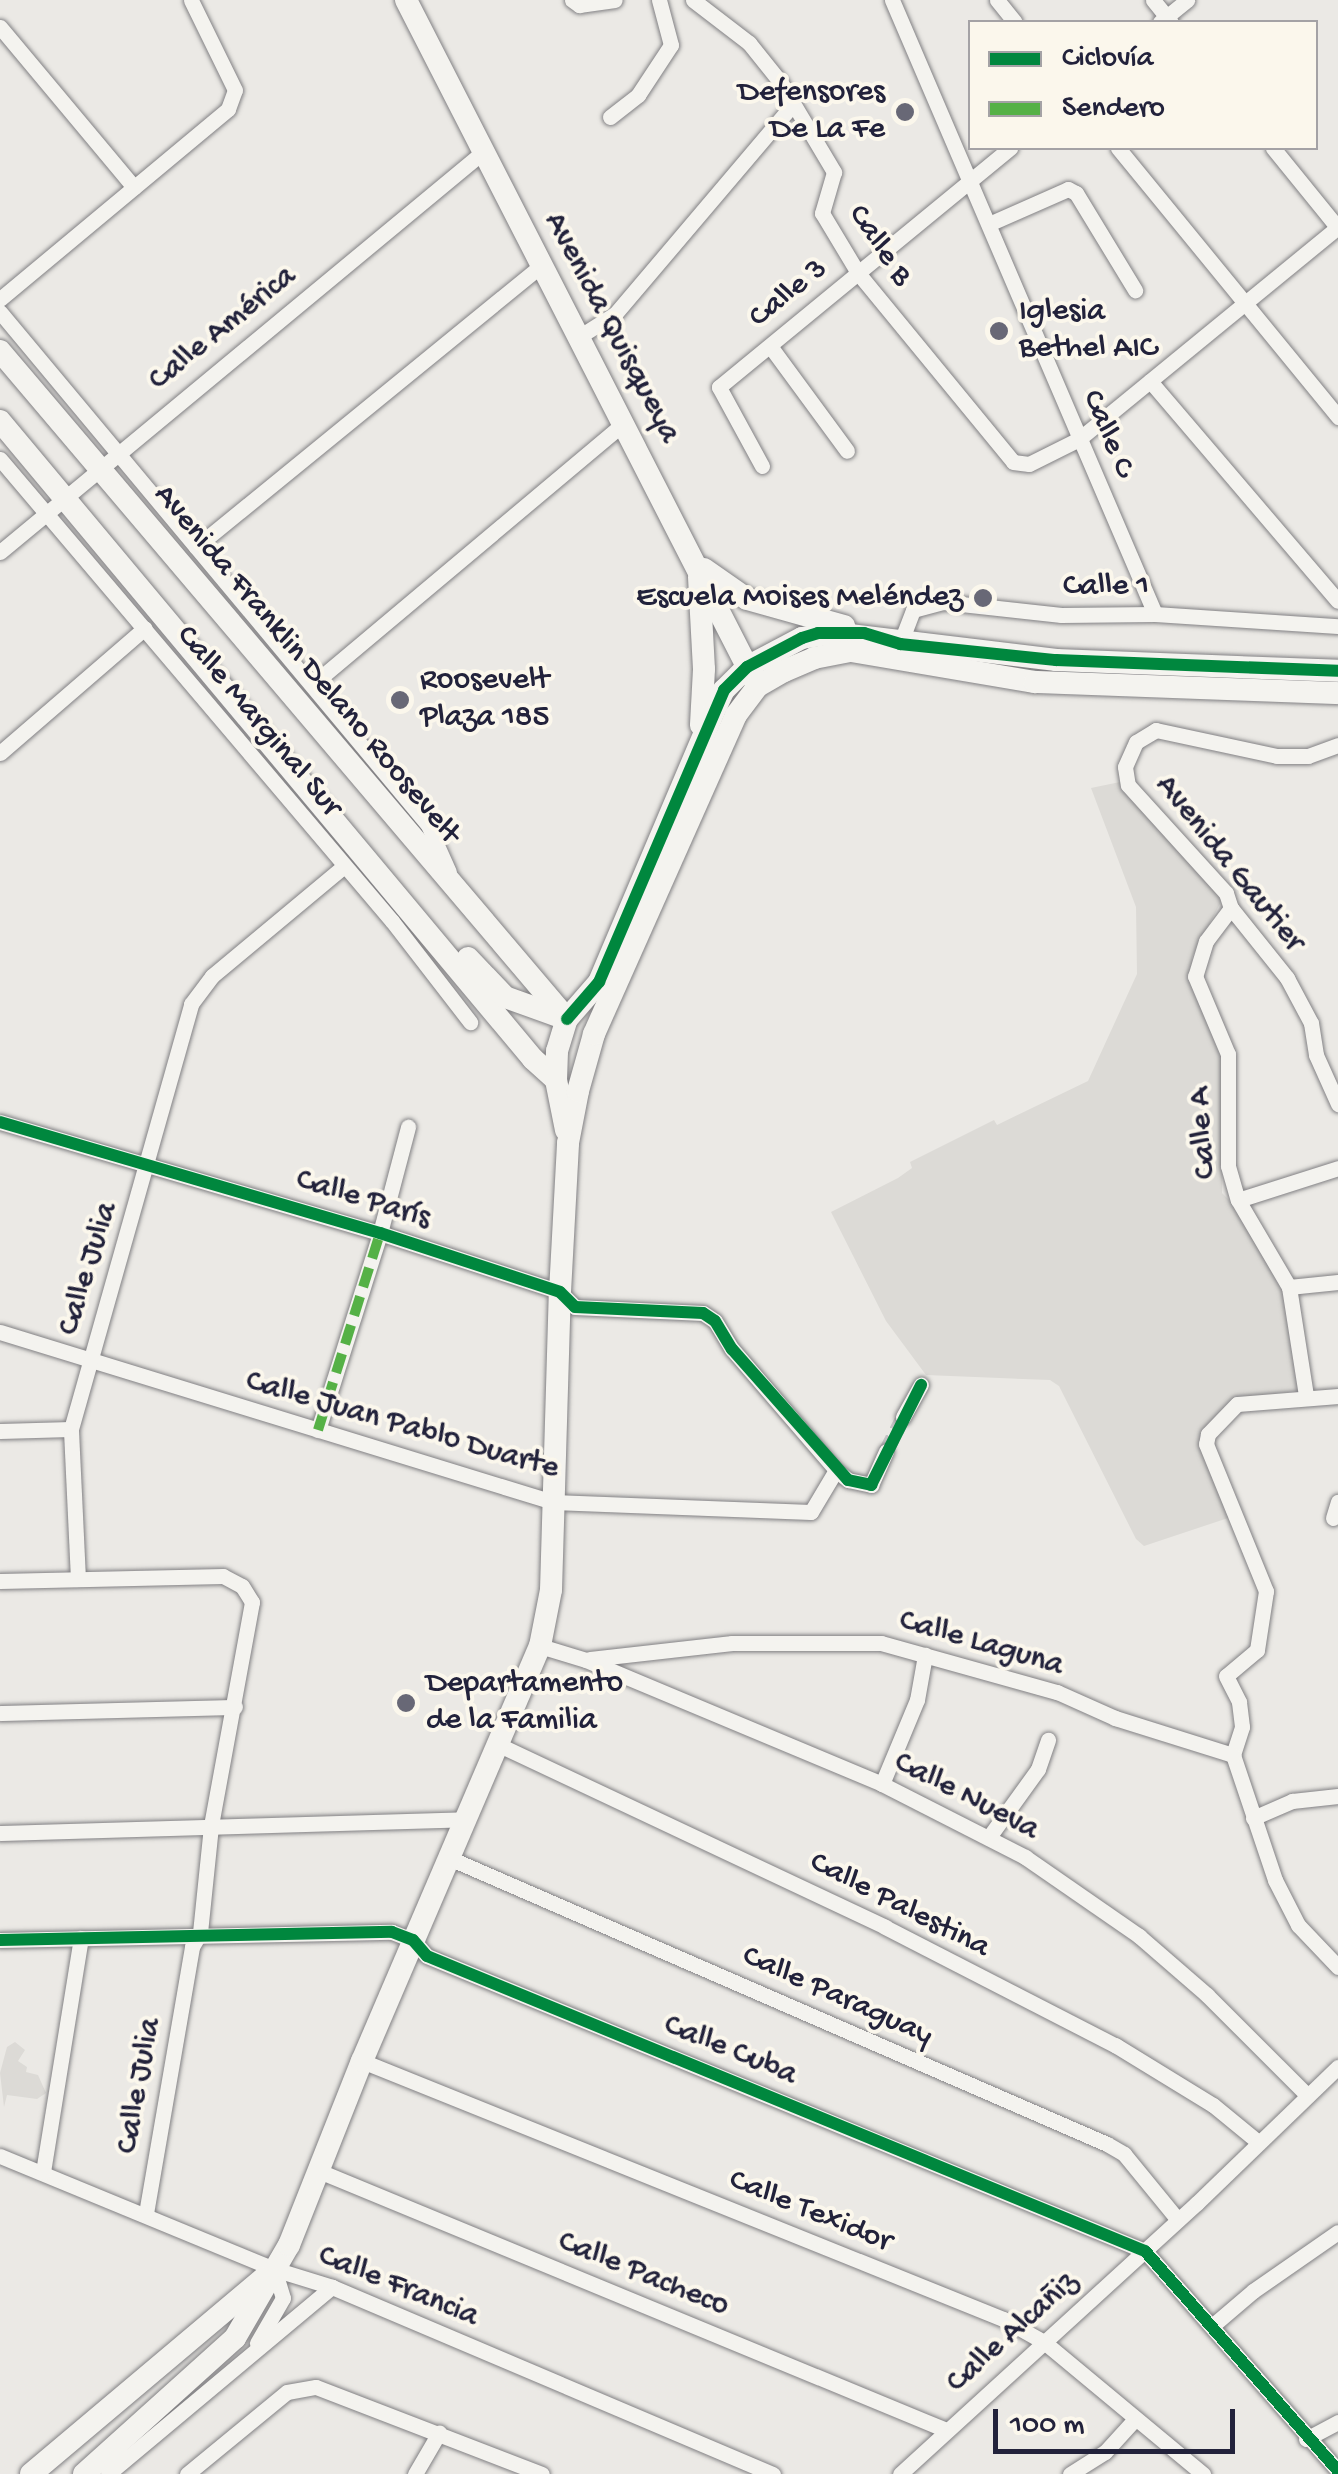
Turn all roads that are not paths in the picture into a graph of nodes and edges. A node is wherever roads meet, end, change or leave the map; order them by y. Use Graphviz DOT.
graph roads {
  1 [pos="191,0"];
  2 [pos="406,0"];
  3 [pos="572,0"];
  4 [pos="615,0"];
  5 [pos="659,0"];
  6 [pos="693,0"];
  7 [pos="892,0"];
  8 [pos="996,0"];
  9 [pos="1187,0"];
  10 [pos="1013,20"];
  11 [pos="1167,20"];
  12 [pos="0,28"];
  13 [pos="792,105"];
  14 [pos="610,116"];
  15 [pos="1008,150"];
  16 [pos="1120,150"];
  17 [pos="1275,150"];
  18 [pos="482,152"];
  19 [pos="972,179"];
  20 [pos="134,187"];
  21 [pos="991,223"];
  22 [pos="1338,228"];
  23 [pos="541,266"];
  24 [pos="858,273"];
  25 [pos="1135,290"];
  26 [pos="0,299"];
  27 [pos="1244,302"];
  28 [pos="0,312"];
  29 [pos="577,338"];
  30 [pos="770,346"];
  31 [pos="0,351"];
  32 [pos="1150,381"];
  33 [pos="1338,417"];
  34 [pos="0,421"];
  35 [pos="624,423"];
  36 [pos="1079,440"];
  37 [pos="847,451"];
  38 [pos="117,452"];
  39 [pos="0,459"];
  40 [pos="762,466"];
  41 [pos="97,469"];
  42 [pos="54,506"];
  43 [pos="196,548"];
  44 [pos="0,552"];
  45 [pos="698,564"];
  46 [pos="1338,602"];
  47 [pos="1155,614"];
  48 [pos="1338,626"];
  49 [pos="145,628"];
  50 [pos="864,633"];
  51 [pos="899,650"];
  52 [pos="1338,671"];
  53 [pos="753,676"];
  54 [pos="313,684"];
  55 [pos="1338,693"];
  56 [pos="700,742"];
  57 [pos="1338,745"];
  58 [pos="0,753"];
  59 [pos="343,867"];
  60 [pos="462,898"];
  61 [pos="1231,908"];
  62 [pos="400,914"];
  63 [pos="566,1019"];
  64 [pos="470,1022"];
  65 [pos="594,1034"];
  66 [pos="556,1080"];
  67 [pos="1338,1104"];
  68 [pos="0,1122"];
  69 [pos="408,1127"];
  70 [pos="568,1143"];
  71 [pos="149,1163"];
  72 [pos="1338,1168"];
  73 [pos="1238,1200"];
  74 [pos="380,1233"];
  75 [pos="1338,1282"];
  76 [pos="1290,1287"];
  77 [pos="560,1292"];
  78 [pos="0,1332"];
  79 [pos="90,1361"];
  80 [pos="922,1385"];
  81 [pos="1306,1396"];
  82 [pos="1338,1396"];
  83 [pos="903,1418"];
  84 [pos="71,1429"];
  85 [pos="318,1430"];
  86 [pos="0,1431"];
  87 [pos="886,1451"];
  88 [pos="836,1470"];
  89 [pos="553,1502"];
  90 [pos="1338,1502"];
  91 [pos="1333,1518"];
  92 [pos="78,1579"];
  93 [pos="0,1582"];
  94 [pos="540,1646"];
  95 [pos="925,1655"];
  96 [pos="586,1660"];
  97 [pos="234,1707"];
  98 [pos="0,1712"];
  99 [pos="1048,1740"];
  100 [pos="499,1745"];
  101 [pos="1232,1755"];
  102 [pos="882,1784"];
  103 [pos="1338,1796"];
  104 [pos="1253,1818"];
  105 [pos="467,1820"];
  106 [pos="211,1826"];
  107 [pos="0,1834"];
  108 [pos="989,1836"];
  109 [pos="449,1858"];
  110 [pos="200,1932"];
  111 [pos="81,1938"];
  112 [pos="0,1940"];
  113 [pos="413,1940"];
  114 [pos="1338,1967"];
  115 [pos="362,2061"];
  116 [pos="1338,2067"];
  117 [pos="1307,2095"];
  118 [pos="1258,2142"];
  119 [pos="0,2156"];
  120 [pos="43,2172"];
  121 [pos="319,2172"];
  122 [pos="146,2214"];
  123 [pos="1178,2220"];
  124 [pos="1338,2232"];
  125 [pos="1145,2251"];
  126 [pos="274,2269"];
  127 [pos="332,2287"];
  128 [pos="1212,2326"];
  129 [pos="1044,2342"];
  130 [pos="250,2355"];
  131 [pos="1135,2419"];
  132 [pos="1338,2419"];
  133 [pos="946,2430"];
  134 [pos="440,2433"];
  135 [pos="1306,2439"];
  136 [pos="1338,2472"];
  137 [pos="31,2474"];
  138 [pos="84,2474"];
  139 [pos="108,2474"];
  140 [pos="187,2474"];
  141 [pos="416,2474"];
  142 [pos="542,2474"];
  143 [pos="773,2474"];
  144 [pos="900,2474"];
  145 [pos="1070,2474"];
  146 [pos="1204,2474"];
  1 -- 20 [label="street"];
  2 -- 18 [label="main road, Avenida Quisqueya"];
  3 -- 4 [label="street"];
  5 -- 14 [label="street"];
  6 -- 13 [label="street, Calle B"];
  7 -- 19 [label="street, Calle C"];
  8 -- 10 [label="street"];
  9 -- 11 [label="street"];
  12 -- 20 [label="street"];
  13 -- 24 [label="street, Calle B"];
  13 -- 29 [label="street"];
  15 -- 19 [label="street, Calle 3"];
  16 -- 27 [label="street"];
  17 -- 22 [label="street"];
  18 -- 23 [label="main road, Avenida Quisqueya"];
  18 -- 38 [label="street, Calle América"];
  19 -- 21 [label="street, Calle C"];
  19 -- 24 [label="street, Calle 3"];
  20 -- 26 [label="street"];
  21 -- 25 [label="street"];
  21 -- 36 [label="street, Calle C"];
  22 -- 27 [label="street"];
  23 -- 29 [label="main road, Avenida Quisqueya"];
  23 -- 43 [label="street"];
  24 -- 30 [label="street, Calle 3"];
  24 -- 36 [label="street, Calle B"];
  27 -- 32 [label="street"];
  27 -- 33 [label="street"];
  28 -- 38 [label="street"];
  29 -- 35 [label="main road, Avenida Quisqueya"];
  30 -- 37 [label="street"];
  30 -- 40 [label="street, Calle 3"];
  31 -- 41 [label="main road, Avenida Franklin Delano Roosevelt"];
  32 -- 36 [label="street"];
  32 -- 46 [label="street"];
  34 -- 42 [label="main road"];
  35 -- 45 [label="main road, Avenida Quisqueya"];
  35 -- 54 [label="street"];
  36 -- 47 [label="street, Calle C"];
  38 -- 41 [label="street, Calle América"];
  38 -- 43 [label="street"];
  39 -- 42 [label="street, Calle Marginal Sur"];
  41 -- 42 [label="street, Calle América"];
  41 -- 60 [label="main road, Avenida Franklin Delano Roosevelt"];
  42 -- 44 [label="street, Calle América"];
  42 -- 49 [label="street, Calle Marginal Sur"];
  42 -- 62 [label="main road"];
  43 -- 54 [label="street"];
  45 -- 50 [label="main road"];
  45 -- 53 [label="main road, Avenida Quisqueya"];
  45 -- 56 [label="main road"];
  47 -- 48 [label="street, Calle 1"];
  47 -- 51 [label="street, Calle 1"];
  49 -- 58 [label="street"];
  49 -- 59 [label="street, Calle Marginal Sur"];
  50 -- 51 [label="main road"];
  50 -- 53 [label="main road"];
  51 -- 52 [label="main road"];
  51 -- 53 [label="main road"];
  51 -- 55 [label="main road"];
  53 -- 56 [label="main road"];
  53 -- 65 [label="main road"];
  54 -- 60 [label="street"];
  56 -- 63 [label="main road"];
  57 -- 61 [label="street, Avenida Gautier"];
  59 -- 62 [label="street, Calle Marginal Sur"];
  59 -- 71 [label="street, Calle Julia"];
  60 -- 63 [label="main road, Avenida Franklin Delano Roosevelt"];
  61 -- 67 [label="street, Avenida Gautier"];
  61 -- 73 [label="street, Calle A"];
  62 -- 63 [label="main road"];
  62 -- 64 [label="street, Calle Marginal Sur"];
  62 -- 66 [label="main road"];
  63 -- 65 [label="main road"];
  63 -- 66 [label="main road"];
  65 -- 70 [label="main road"];
  66 -- 70 [label="main road"];
  68 -- 71 [label="street, Calle París"];
  69 -- 74 [label="street"];
  70 -- 77 [label="main road"];
  71 -- 74 [label="street, Calle París"];
  71 -- 79 [label="street, Calle Julia"];
  72 -- 73 [label="street"];
  73 -- 76 [label="street, Calle A"];
  74 -- 77 [label="street, Calle París"];
  74 -- 85 [label="street"];
  75 -- 76 [label="street"];
  76 -- 81 [label="street, Calle A"];
  77 -- 88 [label="street, Calle París"];
  77 -- 89 [label="main road"];
  78 -- 79 [label="street, Calle Juan Pablo Duarte"];
  79 -- 84 [label="street, Calle Julia"];
  79 -- 85 [label="street, Calle Juan Pablo Duarte"];
  80 -- 83 [label="street"];
  81 -- 82 [label="street"];
  81 -- 101 [label="street"];
  84 -- 86 [label="street"];
  84 -- 92 [label="street, Calle Julia"];
  85 -- 89 [label="street, Calle Juan Pablo Duarte"];
  87 -- 88 [label="street"];
  88 -- 89 [label="street, Calle Juan Pablo Duarte"];
  89 -- 94 [label="main road"];
  90 -- 91 [label="street"];
  92 -- 93 [label="street"];
  92 -- 97 [label="street, Calle Julia"];
  94 -- 96 [label="street, Calle Nueva"];
  94 -- 100 [label="main road"];
  95 -- 96 [label="street, Calle Laguna"];
  95 -- 101 [label="street, Calle Laguna"];
  95 -- 102 [label="street"];
  96 -- 102 [label="street, Calle Nueva"];
  97 -- 98 [label="street"];
  97 -- 106 [label="street, Calle Julia"];
  99 -- 108 [label="street"];
  100 -- 105 [label="main road"];
  100 -- 118 [label="street, Calle Palestina"];
  101 -- 104 [label="street"];
  102 -- 108 [label="street, Calle Nueva"];
  103 -- 104 [label="street"];
  104 -- 114 [label="street"];
  105 -- 106 [label="street"];
  105 -- 109 [label="main road"];
  106 -- 107 [label="street"];
  106 -- 110 [label="street, Calle Julia"];
  108 -- 117 [label="street, Calle Nueva"];
  109 -- 113 [label="main road"];
  109 -- 123 [label="street, Calle Paraguay"];
  110 -- 111 [label="street, Calle Cuba"];
  110 -- 113 [label="street, Calle Cuba"];
  110 -- 122 [label="street, Calle Julia"];
  111 -- 112 [label="street, Calle Cuba"];
  111 -- 120 [label="street"];
  113 -- 115 [label="main road"];
  113 -- 125 [label="street, Calle Cuba"];
  115 -- 121 [label="main road"];
  115 -- 129 [label="street, Calle Texidor"];
  116 -- 117 [label="street, Calle Alcañiz"];
  117 -- 118 [label="street, Calle Alcañiz"];
  118 -- 123 [label="street, Calle Alcañiz"];
  119 -- 120 [label="street, Calle Francia"];
  120 -- 122 [label="street, Calle Francia"];
  121 -- 126 [label="main road"];
  121 -- 133 [label="street, Calle Pacheco"];
  122 -- 126 [label="street, Calle Francia"];
  123 -- 125 [label="street, Calle Alcañiz"];
  124 -- 128 [label="street"];
  125 -- 128 [label="street, Calle Cuba"];
  125 -- 129 [label="street, Calle Alcañiz"];
  126 -- 127 [label="street, Calle Francia"];
  126 -- 130 [label="street"];
  126 -- 137 [label="main road"];
  126 -- 138 [label="main road"];
  127 -- 130 [label="street"];
  127 -- 143 [label="street, Calle Francia"];
  128 -- 135 [label="street, Calle Cuba"];
  129 -- 131 [label="street, Calle Texidor"];
  129 -- 133 [label="street, Calle Alcañiz"];
  130 -- 139 [label="street"];
  131 -- 145 [label="street"];
  131 -- 146 [label="street, Calle Texidor"];
  132 -- 135 [label="street"];
  133 -- 144 [label="street, Calle Alcañiz"];
  134 -- 140 [label="street"];
  134 -- 141 [label="street"];
  134 -- 142 [label="street"];
  135 -- 136 [label="street, Calle Cuba"];
}
